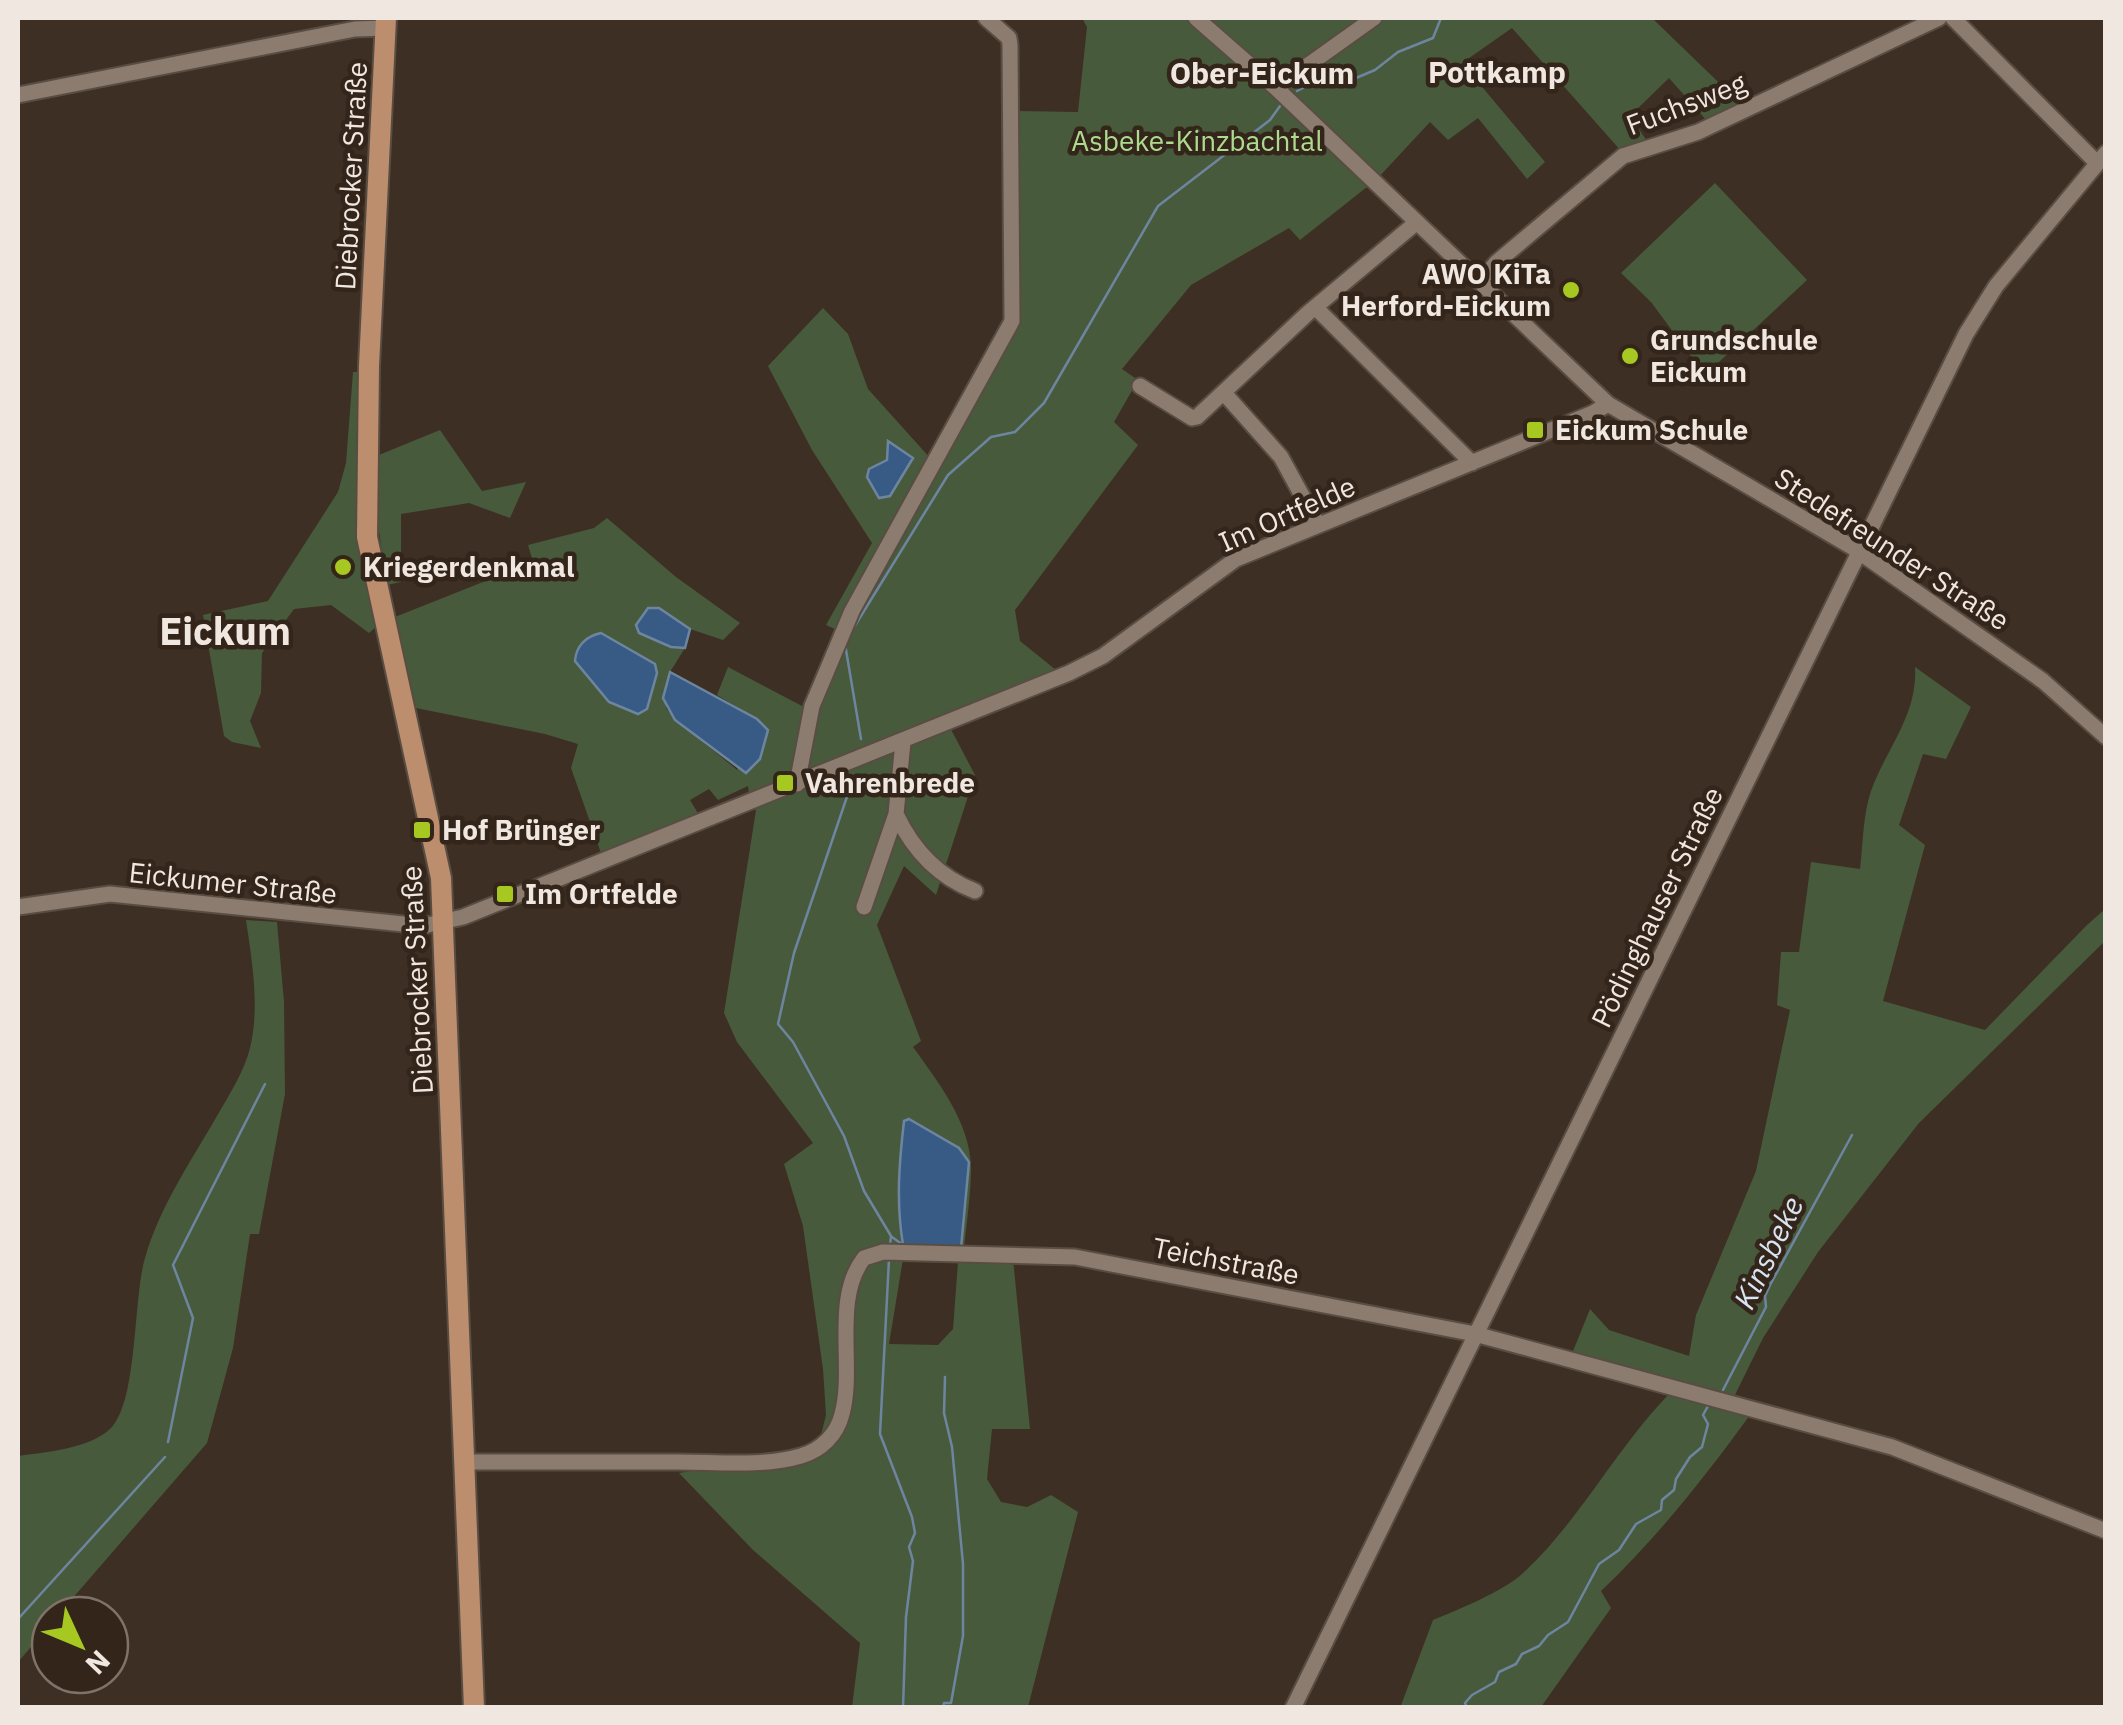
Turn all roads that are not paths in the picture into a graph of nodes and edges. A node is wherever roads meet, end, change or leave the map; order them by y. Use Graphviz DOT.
graph roads {
  1 [pos="986,18"];
  2 [pos="1196,18"];
  3 [pos="1374,18"];
  4 [pos="1939,18"];
  5 [pos="1953,18"];
  6 [pos="386,23"];
  7 [pos="1276,88"];
  8 [pos="18,95"];
  9 [pos="2101,158"];
  10 [pos="1417,222"];
  11 [pos="1480,281"];
  12 [pos="1316,307"];
  13 [pos="1140,386"];
  14 [pos="1224,393"];
  15 [pos="1608,404"];
  16 [pos="1472,463"];
  17 [pos="1318,526"];
  18 [pos="1858,552"];
  19 [pos="2106,737"];
  20 [pos="903,742"];
  21 [pos="797,784"];
  22 [pos="896,814"];
  23 [pos="975,890"];
  24 [pos="18,907"];
  25 [pos="864,907"];
  26 [pos="444,922"];
  27 [pos="1476,1334"];
  28 [pos="464,1462"];
  29 [pos="2106,1531"];
  30 [pos="474,1708"];
  31 [pos="1293,1708"];
  1 -- 21 [label="street"];
  2 -- 7 [label="street, Stedefreunder Straße"];
  3 -- 7 [label="street"];
  4 -- 11 [label="street, Fuchsweg"];
  5 -- 9 [label="street"];
  6 -- 8 [label="street"];
  6 -- 26 [label="main road, Diebrocker Straße"];
  7 -- 10 [label="street, Stedefreunder Straße"];
  9 -- 18 [label="street, Pödinghauser Straße"];
  10 -- 11 [label="street, Stedefreunder Straße"];
  10 -- 12 [label="street"];
  11 -- 15 [label="street, Stedefreunder Straße"];
  12 -- 14 [label="street"];
  12 -- 16 [label="street"];
  13 -- 14 [label="street"];
  14 -- 17 [label="street"];
  15 -- 16 [label="street, Im Ortfelde"];
  15 -- 18 [label="street, Stedefreunder Straße"];
  16 -- 17 [label="street, Im Ortfelde"];
  17 -- 20 [label="street, Im Ortfelde"];
  18 -- 19 [label="street, Stedefreunder Straße"];
  18 -- 27 [label="street, Pödinghauser Straße"];
  20 -- 21 [label="street, Im Ortfelde"];
  20 -- 22 [label="street"];
  21 -- 26 [label="street, Im Ortfelde"];
  22 -- 23 [label="street"];
  22 -- 25 [label="street"];
  24 -- 26 [label="street, Eickumer Straße"];
  26 -- 28 [label="main road, Diebrocker Straße"];
  27 -- 28 [label="street, Teichstraße"];
  27 -- 29 [label="street, Teichstraße"];
  27 -- 31 [label="street, Pödinghauser Straße"];
  28 -- 30 [label="main road, Diebrocker Straße"];
}
